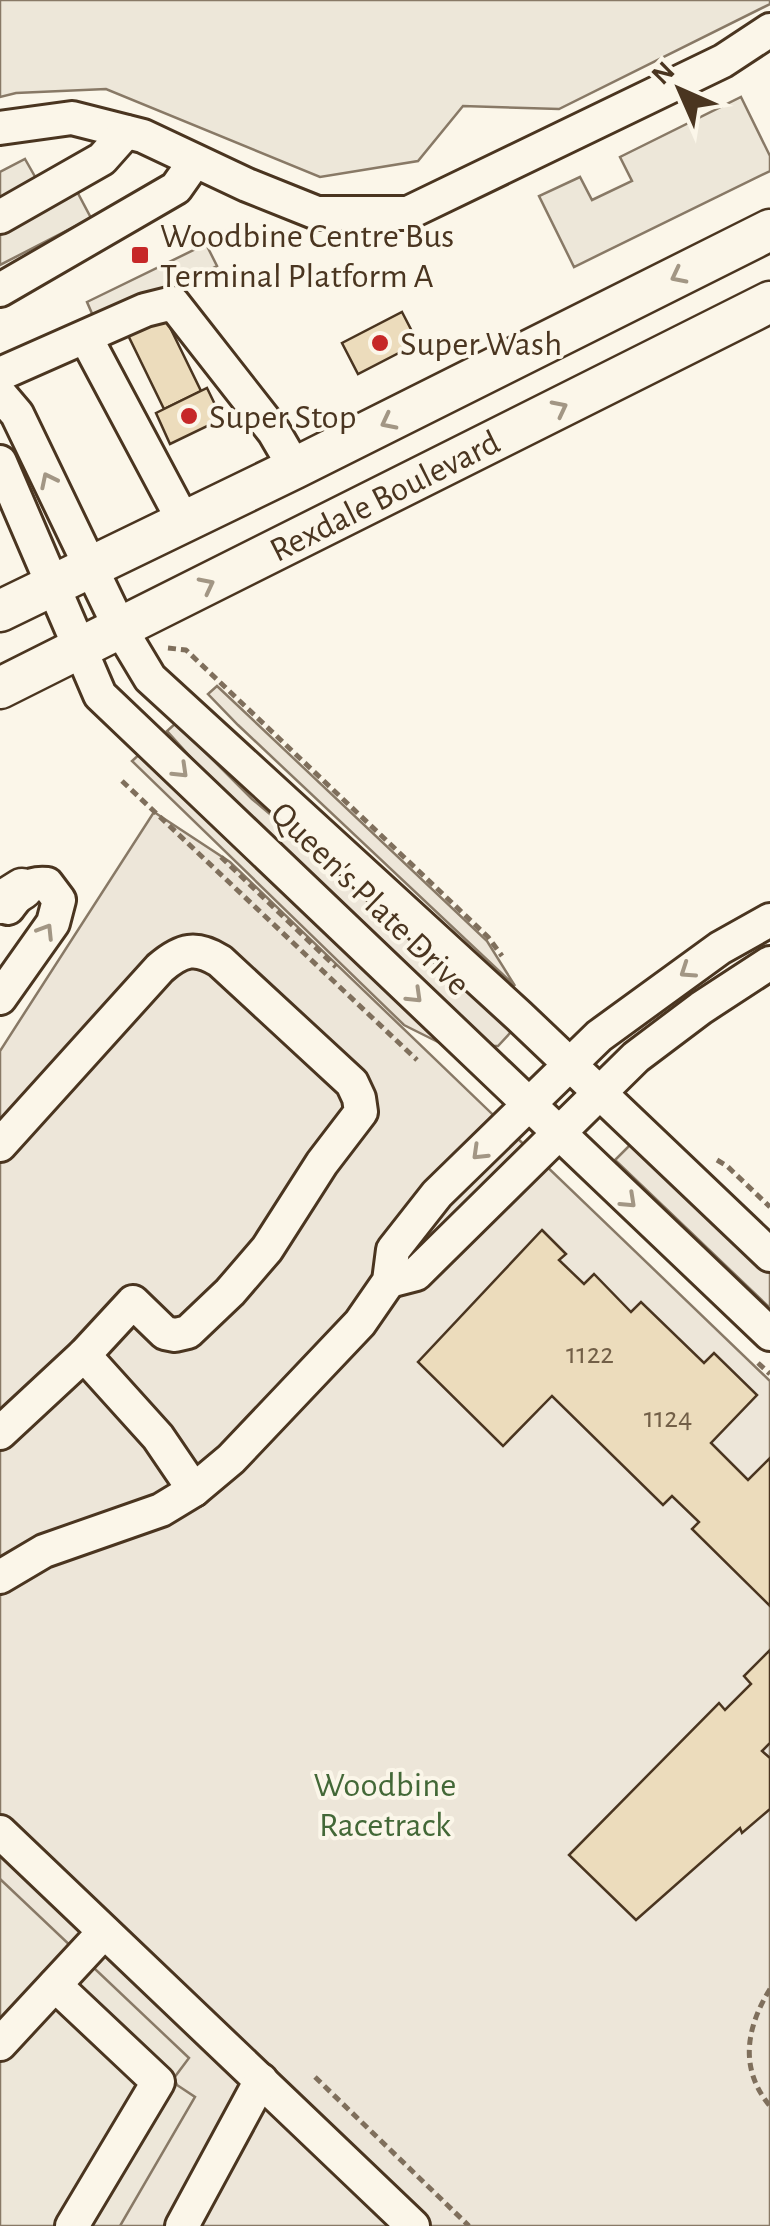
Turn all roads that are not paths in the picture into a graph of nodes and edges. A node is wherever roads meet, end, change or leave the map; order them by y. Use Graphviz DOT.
graph roads {
  1 [pos="768,34"];
  2 [pos="0,128"];
  3 [pos="126,132"];
  4 [pos="195,161"];
  5 [pos="0,217"];
  6 [pos="769,230"];
  7 [pos="0,290"];
  8 [pos="770,302"];
  9 [pos="86,338"];
  10 [pos="0,374"];
  11 [pos="0,394"];
  12 [pos="0,462"];
  13 [pos="295,468"];
  14 [pos="184,522"];
  15 [pos="91,568"];
  16 [pos="53,585"];
  17 [pos="0,611"];
  18 [pos="125,637"];
  19 [pos="80,647"];
  20 [pos="0,688"];
  21 [pos="7,904"];
  22 [pos="770,920"];
  23 [pos="770,963"];
  24 [pos="0,998"];
  25 [pos="570,1064"];
  26 [pos="600,1094"];
  27 [pos="527,1105"];
  28 [pos="558,1134"];
  29 [pos="0,1145"];
  30 [pos="770,1255"];
  31 [pos="388,1282"];
  32 [pos="770,1334"];
  33 [pos="84,1355"];
  34 [pos="0,1433"];
  35 [pos="194,1490"];
  36 [pos="0,1577"];
  37 [pos="0,1832"];
  38 [pos="104,1932"];
  39 [pos="55,1985"];
  40 [pos="0,2044"];
  41 [pos="260,2080"];
  42 [pos="378,2193"];
  43 [pos="72,2226"];
  44 [pos="182,2226"];
  45 [pos="396,2226"];
  46 [pos="413,2226"];
  1 -- 4 [label="street"];
  2 -- 3 [label="street"];
  3 -- 4 [label="street"];
  3 -- 5 [label="street"];
  4 -- 7 [label="street"];
  6 -- 13 [label="main road, Rexdale Boulevard, one-way"];
  18 -- 8 [label="main road, Rexdale Boulevard, one-way"];
  9 -- 10 [label="street"];
  9 -- 13 [label="street"];
  9 -- 14 [label="street"];
  15 -- 11 [label="street, Queen's Plate Drive, one-way"];
  12 -- 16 [label="street, Queen's Plate Drive"];
  13 -- 14 [label="main road, Rexdale Boulevard"];
  14 -- 15 [label="main road, Rexdale Boulevard"];
  15 -- 16 [label="main road, Rexdale Boulevard"];
  15 -- 18 [label="street, Queen's Plate Drive"];
  16 -- 17 [label="main road, Rexdale Boulevard"];
  16 -- 19 [label="street, Queen's Plate Drive"];
  18 -- 19 [label="main road, Rexdale Boulevard"];
  18 -- 25 [label="street, Queen's Plate Drive"];
  19 -- 20 [label="main road, Rexdale Boulevard"];
  19 -- 27 [label="street, Queen's Plate Drive, one-way"];
  24 -- 21 [label="street, one-way"];
  22 -- 25 [label="street, one-way"];
  23 -- 26 [label="street"];
  25 -- 26 [label="street, Queen's Plate Drive"];
  25 -- 27 [label="street"];
  26 -- 28 [label="street"];
  26 -- 30 [label="street, Queen's Plate Drive"];
  27 -- 28 [label="street, Queen's Plate Drive"];
  27 -- 31 [label="street, one-way"];
  28 -- 31 [label="street"];
  28 -- 32 [label="street, Queen's Plate Drive, one-way"];
  29 -- 33 [label="street"];
  31 -- 35 [label="street"];
  33 -- 34 [label="street"];
  33 -- 35 [label="street"];
  35 -- 36 [label="street"];
  37 -- 38 [label="street"];
  38 -- 39 [label="street"];
  38 -- 41 [label="street"];
  39 -- 40 [label="street"];
  39 -- 43 [label="street"];
  41 -- 42 [label="street"];
  41 -- 44 [label="street"];
  42 -- 45 [label="street"];
  42 -- 46 [label="street"];
}
